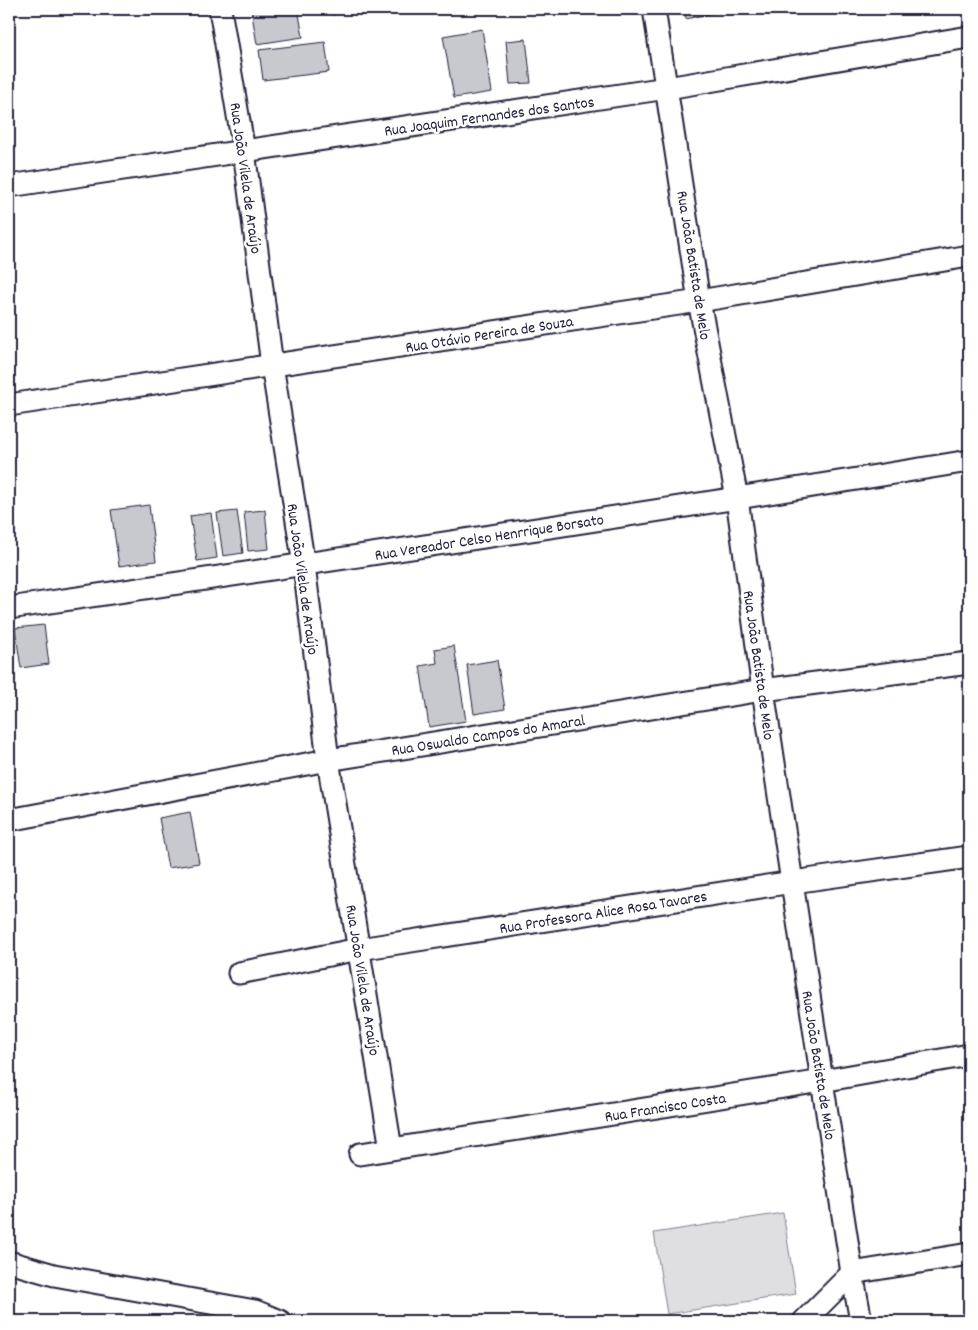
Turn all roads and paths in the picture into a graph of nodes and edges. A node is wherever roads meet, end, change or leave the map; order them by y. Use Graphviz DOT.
graph roads {
  1 [pos="220,9"];
  2 [pos="654,9"];
  3 [pos="969,37"];
  4 [pos="667,88"];
  5 [pos="244,151"];
  6 [pos="9,186"];
  7 [pos="969,256"];
  8 [pos="700,301"];
  9 [pos="272,365"];
  10 [pos="9,405"];
  11 [pos="969,461"];
  12 [pos="737,498"];
  13 [pos="304,565"];
  14 [pos="9,608"];
  15 [pos="969,663"];
  16 [pos="763,690"];
  17 [pos="328,760"];
  18 [pos="9,820"];
  19 [pos="969,857"];
  20 [pos="793,882"];
  21 [pos="359,949"];
  22 [pos="239,972"];
  23 [pos="969,1055"];
  24 [pos="822,1081"];
  25 [pos="391,1149"];
  26 [pos="360,1154"];
  27 [pos="969,1254"];
  28 [pos="9,1262"];
  29 [pos="852,1272"];
  30 [pos="280,1321"];
  31 [pos="804,1321"];
  32 [pos="861,1321"];
  1 -- 5 [label="street, Rua João Vilela de Araújo"];
  2 -- 4 [label="street, Rua João Batista de Melo"];
  3 -- 4 [label="street, Rua Joaquim Fernandes dos Santos"];
  4 -- 5 [label="street, Rua Joaquim Fernandes dos Santos"];
  4 -- 8 [label="street, Rua João Batista de Melo"];
  5 -- 6 [label="street, Rua Joaquim Fernandes dos Santos"];
  5 -- 9 [label="street, Rua João Vilela de Araújo"];
  7 -- 8 [label="street, Rua Otávio Pereira de Souza"];
  8 -- 9 [label="street, Rua Otávio Pereira de Souza"];
  8 -- 12 [label="street, Rua João Batista de Melo"];
  9 -- 10 [label="street, Rua Otávio Pereira de Souza"];
  9 -- 13 [label="street, Rua João Vilela de Araújo"];
  11 -- 12 [label="street, Rua Vereador Celso Henrrique Borsato"];
  12 -- 13 [label="street, Rua Vereador Celso Henrrique Borsato"];
  12 -- 16 [label="street, Rua João Batista de Melo"];
  13 -- 14 [label="street, Rua Vereador Celso Henrrique Borsato"];
  13 -- 17 [label="street, Rua João Vilela de Araújo"];
  15 -- 16 [label="street, Rua Oswaldo Campos do Amaral"];
  16 -- 17 [label="street, Rua Oswaldo Campos do Amaral"];
  16 -- 20 [label="street, Rua João Batista de Melo"];
  17 -- 18 [label="street, Rua Oswaldo Campos do Amaral"];
  17 -- 21 [label="street, Rua João Vilela de Araújo"];
  19 -- 20 [label="street, Rua Professora Alice Rosa Tavares"];
  20 -- 21 [label="street, Rua Professora Alice Rosa Tavares"];
  20 -- 24 [label="street, Rua João Batista de Melo"];
  21 -- 22 [label="street, Rua Professora Alice Rosa Tavares"];
  21 -- 25 [label="street, Rua João Vilela de Araújo"];
  23 -- 24 [label="street, Rua Francisco Costa"];
  24 -- 25 [label="street, Rua Francisco Costa"];
  24 -- 29 [label="street, Rua João Batista de Melo"];
  25 -- 26 [label="street, Rua Francisco Costa"];
  27 -- 29 [label="street"];
  28 -- 30 [label="street"];
  29 -- 31 [label="street"];
  29 -- 32 [label="street, Rua João Batista de Melo"];
}
